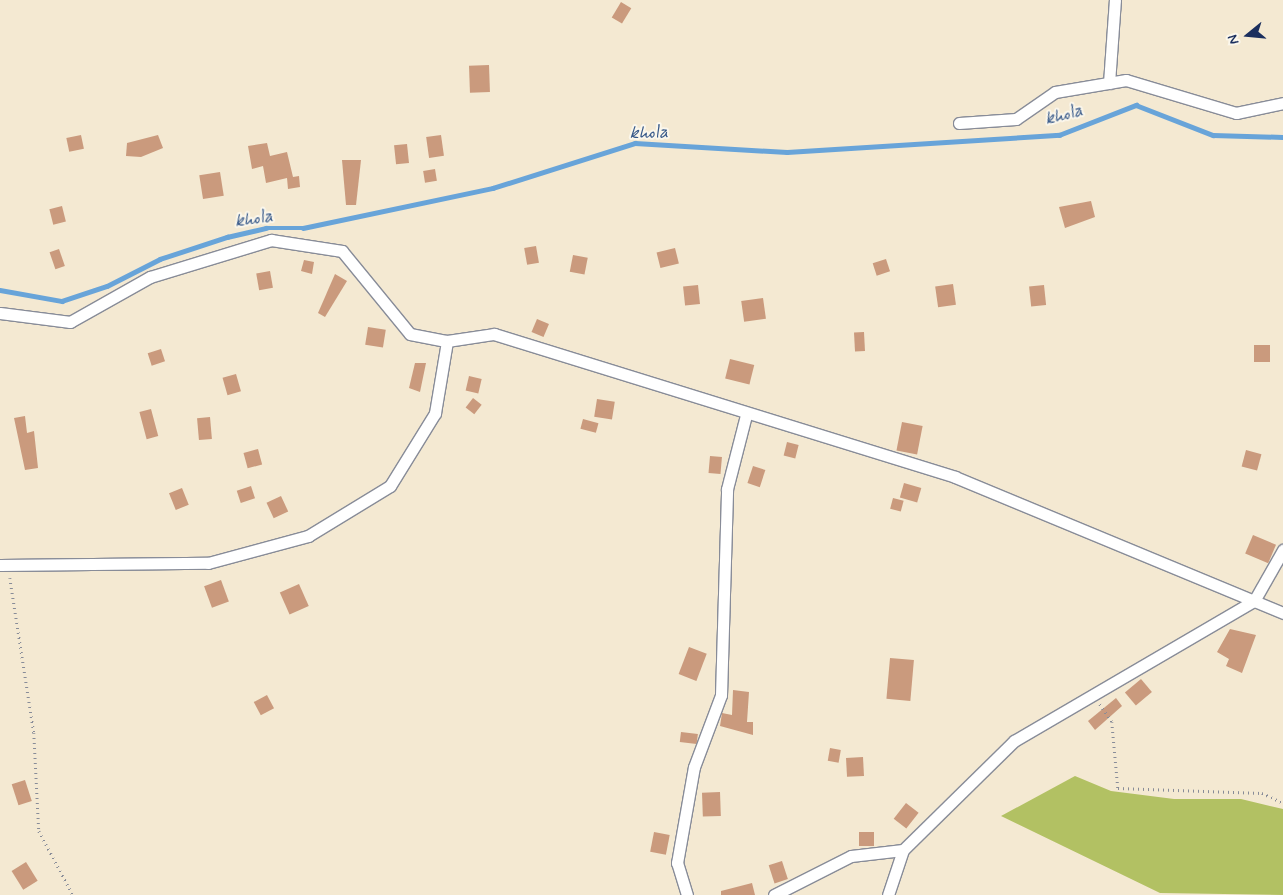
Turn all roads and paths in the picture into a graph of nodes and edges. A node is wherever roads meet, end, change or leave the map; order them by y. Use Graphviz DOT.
graph roads {
  1 [pos="1115,0"];
  2 [pos="1109,83"];
  3 [pos="1283,103"];
  4 [pos="960,123"];
  5 [pos="0,313"];
  6 [pos="447,341"];
  7 [pos="746,415"];
  8 [pos="1283,550"];
  9 [pos="4,564"];
  10 [pos="1254,601"];
  11 [pos="1283,613"];
  12 [pos="1094,694"];
  13 [pos="1283,803"];
  14 [pos="903,850"];
  15 [pos="73,895"];
  16 [pos="687,895"];
  17 [pos="774,895"];
  18 [pos="888,895"];
  1 -- 2 [label="street"];
  2 -- 3 [label="street"];
  2 -- 4 [label="street"];
  5 -- 6 [label="street"];
  6 -- 7 [label="street"];
  6 -- 9 [label="street"];
  7 -- 10 [label="street"];
  7 -- 16 [label="street"];
  8 -- 10 [label="street"];
  9 -- 15 [label="path"];
  10 -- 11 [label="street"];
  10 -- 12 [label="street"];
  12 -- 13 [label="path"];
  12 -- 14 [label="street"];
  14 -- 17 [label="street"];
  14 -- 18 [label="street"];
}
